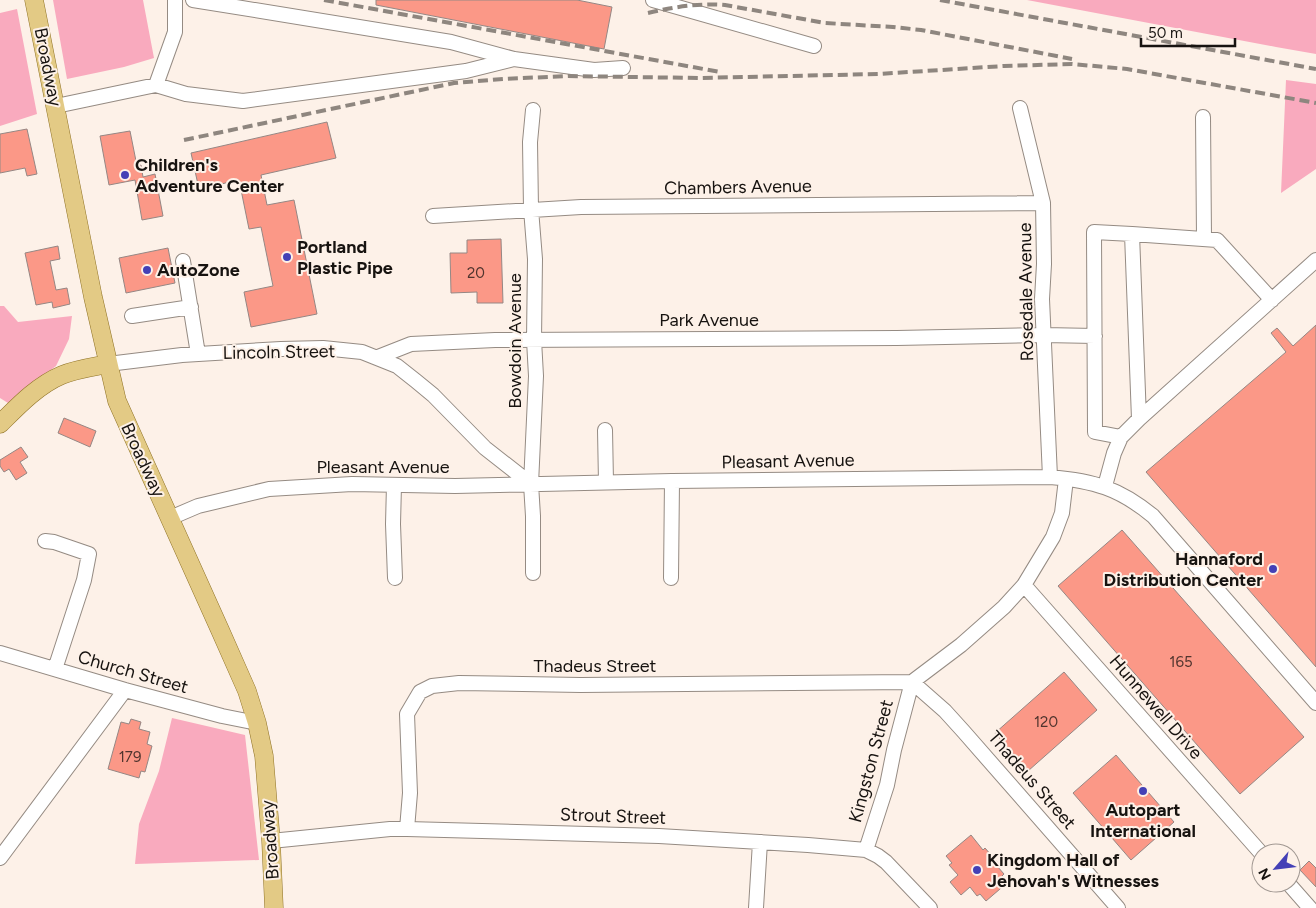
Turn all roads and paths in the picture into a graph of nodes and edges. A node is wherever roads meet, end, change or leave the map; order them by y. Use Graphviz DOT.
graph roads {
  1 [pos="34,0"];
  2 [pos="176,0"];
  3 [pos="193,0"];
  4 [pos="653,0"];
  5 [pos="814,46"];
  6 [pos="514,59"];
  7 [pos="623,68"];
  8 [pos="156,85"];
  9 [pos="56,106"];
  10 [pos="1020,108"];
  11 [pos="533,110"];
  12 [pos="1203,117"];
  13 [pos="1043,203"];
  14 [pos="531,209"];
  15 [pos="433,216"];
  16 [pos="1132,234"];
  17 [pos="1204,238"];
  18 [pos="1316,260"];
  19 [pos="183,261"];
  20 [pos="1272,300"];
  21 [pos="190,307"];
  22 [pos="132,316"];
  23 [pos="1044,334"];
  24 [pos="1095,336"];
  25 [pos="534,340"];
  26 [pos="198,354"];
  27 [pos="378,357"];
  28 [pos="108,364"];
  29 [pos="1139,419"];
  30 [pos="0,424"];
  31 [pos="605,430"];
  32 [pos="1122,437"];
  33 [pos="1050,477"];
  34 [pos="1066,479"];
  35 [pos="672,481"];
  36 [pos="606,482"];
  37 [pos="531,484"];
  38 [pos="394,485"];
  39 [pos="1105,486"];
  40 [pos="170,518"];
  41 [pos="45,541"];
  42 [pos="533,573"];
  43 [pos="395,578"];
  44 [pos="671,578"];
  45 [pos="1024,585"];
  46 [pos="0,653"];
  47 [pos="55,669"];
  48 [pos="912,682"];
  49 [pos="125,690"];
  50 [pos="1316,703"];
  51 [pos="257,723"];
  52 [pos="407,829"];
  53 [pos="271,841"];
  54 [pos="760,842"];
  55 [pos="1252,843"];
  56 [pos="866,850"];
  57 [pos="0,858"];
  58 [pos="1297,893"];
  59 [pos="274,908"];
  60 [pos="756,908"];
  61 [pos="930,908"];
  62 [pos="1118,908"];
  63 [pos="1310,908"];
  1 -- 9 [label="main road, Broadway"];
  2 -- 8 [label="street"];
  3 -- 6 [label="street"];
  4 -- 5 [label="street"];
  6 -- 7 [label="street"];
  6 -- 8 [label="street"];
  8 -- 9 [label="street"];
  9 -- 28 [label="main road, Broadway"];
  10 -- 13 [label="street, Rosedale Avenue"];
  11 -- 14 [label="street, Bowdoin Avenue"];
  12 -- 17 [label="street"];
  13 -- 14 [label="street, Chambers Avenue"];
  13 -- 23 [label="street, Rosedale Avenue"];
  14 -- 15 [label="street, Chambers Avenue"];
  14 -- 25 [label="street, Bowdoin Avenue"];
  16 -- 17 [label="street"];
  16 -- 24 [label="street"];
  16 -- 29 [label="street"];
  17 -- 20 [label="street"];
  18 -- 20 [label="street"];
  19 -- 21 [label="street"];
  20 -- 29 [label="street"];
  21 -- 22 [label="street"];
  21 -- 26 [label="street"];
  23 -- 24 [label="street, Park Avenue"];
  23 -- 25 [label="street, Park Avenue"];
  23 -- 33 [label="street, Rosedale Avenue"];
  24 -- 32 [label="street"];
  25 -- 27 [label="street, Park Avenue"];
  25 -- 37 [label="street, Bowdoin Avenue"];
  26 -- 27 [label="street, Lincoln Street"];
  26 -- 28 [label="street, Lincoln Street"];
  27 -- 37 [label="street, Lincoln Street"];
  28 -- 30 [label="main road, Lincoln Street"];
  28 -- 40 [label="main road, Broadway"];
  29 -- 32 [label="street"];
  31 -- 36 [label="street"];
  32 -- 39 [label="street"];
  33 -- 34 [label="street, Pleasant Avenue"];
  33 -- 35 [label="street, Pleasant Avenue"];
  34 -- 39 [label="street, Pleasant Avenue"];
  34 -- 45 [label="street"];
  35 -- 36 [label="street, Pleasant Avenue"];
  35 -- 44 [label="street"];
  36 -- 37 [label="street, Pleasant Avenue"];
  37 -- 38 [label="street, Pleasant Avenue"];
  37 -- 42 [label="street, Bowdoin Avenue"];
  38 -- 40 [label="street, Pleasant Avenue"];
  38 -- 43 [label="street"];
  39 -- 50 [label="street, Pleasant Avenue"];
  40 -- 51 [label="main road, Broadway"];
  41 -- 47 [label="street"];
  45 -- 48 [label="street"];
  45 -- 55 [label="street, Hunnewell Drive"];
  46 -- 47 [label="street, Church Street"];
  47 -- 49 [label="street, Church Street"];
  48 -- 52 [label="street, Thadeus Street"];
  48 -- 56 [label="street, Kingston Street"];
  48 -- 62 [label="street, Thadeus Street"];
  49 -- 51 [label="street, Church Street"];
  49 -- 57 [label="street"];
  51 -- 53 [label="main road, Broadway"];
  52 -- 53 [label="street, Strout Street"];
  52 -- 54 [label="street, Strout Street"];
  53 -- 59 [label="main road, Broadway"];
  54 -- 56 [label="street, Strout Street"];
  54 -- 60 [label="street"];
  56 -- 61 [label="street, Strout Street"];
  58 -- 63 [label="street"];
}
